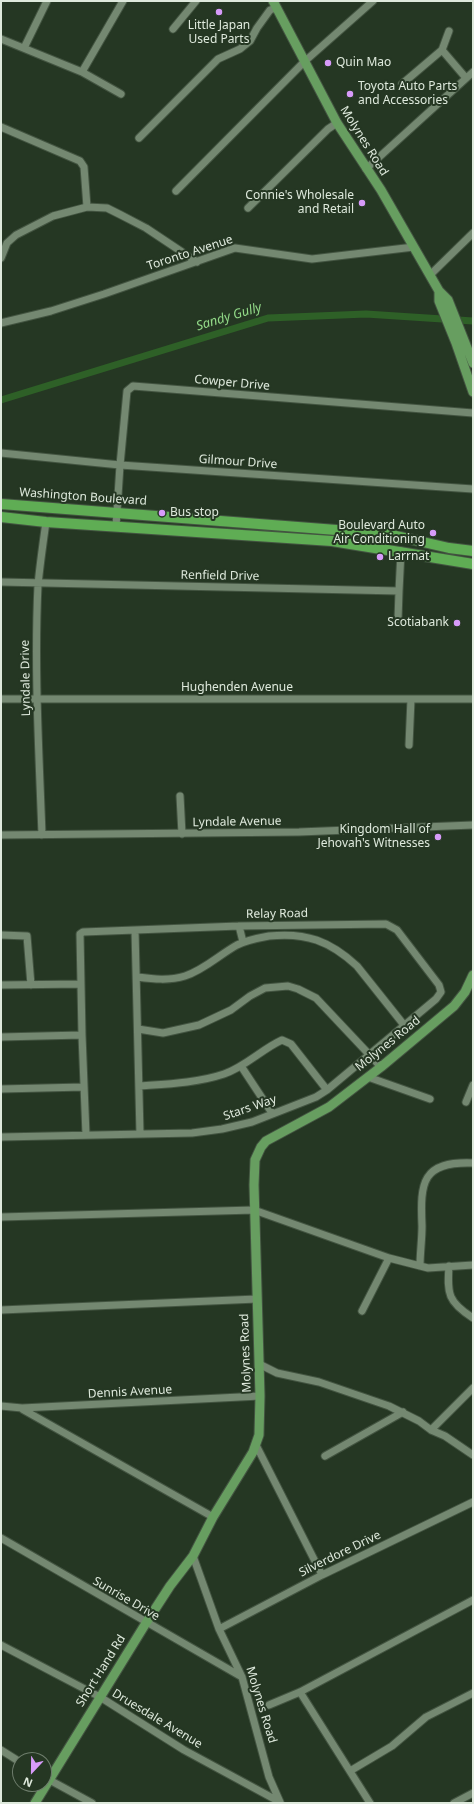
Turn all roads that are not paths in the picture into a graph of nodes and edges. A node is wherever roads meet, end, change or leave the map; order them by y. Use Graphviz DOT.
graph roads {
  1 [pos="47,1"];
  2 [pos="122,1"];
  3 [pos="196,1"];
  4 [pos="373,1"];
  5 [pos="275,4"];
  6 [pos="173,29"];
  7 [pos="449,31"];
  8 [pos="1,39"];
  9 [pos="24,48"];
  10 [pos="442,50"];
  11 [pos="304,62"];
  12 [pos="82,72"];
  13 [pos="473,72"];
  14 [pos="466,78"];
  15 [pos="402,84"];
  16 [pos="121,94"];
  17 [pos="337,123"];
  18 [pos="1,127"];
  19 [pos="139,138"];
  20 [pos="366,169"];
  21 [pos="176,191"];
  22 [pos="87,207"];
  23 [pos="248,208"];
  24 [pos="473,234"];
  25 [pos="414,248"];
  26 [pos="1,258"];
  27 [pos="197,262"];
  28 [pos="430,275"];
  29 [pos="439,291"];
  30 [pos="1,323"];
  31 [pos="461,342"];
  32 [pos="473,363"];
  33 [pos="473,392"];
  34 [pos="473,413"];
  35 [pos="1,453"];
  36 [pos="120,465"];
  37 [pos="473,489"];
  38 [pos="1,504"];
  39 [pos="117,513"];
  40 [pos="1,517"];
  41 [pos="46,522"];
  42 [pos="116,527"];
  43 [pos="401,551"];
  44 [pos="473,551"];
  45 [pos="473,564"];
  46 [pos="1,582"];
  47 [pos="38,583"];
  48 [pos="399,591"];
  49 [pos="398,620"];
  50 [pos="1,699"];
  51 [pos="37,699"];
  52 [pos="411,699"];
  53 [pos="473,699"];
  54 [pos="409,745"];
  55 [pos="180,796"];
  56 [pos="473,825"];
  57 [pos="182,834"];
  58 [pos="42,835"];
  59 [pos="1,836"];
  60 [pos="311,925"];
  61 [pos="239,926"];
  62 [pos="135,930"];
  63 [pos="1,935"];
  64 [pos="314,939"];
  65 [pos="243,942"];
  66 [pos="137,978"];
  67 [pos="472,979"];
  68 [pos="81,984"];
  69 [pos="1,985"];
  70 [pos="31,985"];
  71 [pos="441,992"];
  72 [pos="404,1024"];
  73 [pos="138,1029"];
  74 [pos="82,1034"];
  75 [pos="1,1036"];
  76 [pos="370,1054"];
  77 [pos="241,1066"];
  78 [pos="380,1067"];
  79 [pos="368,1077"];
  80 [pos="473,1085"];
  81 [pos="139,1086"];
  82 [pos="84,1087"];
  83 [pos="1,1089"];
  84 [pos="327,1090"];
  85 [pos="430,1099"];
  86 [pos="466,1102"];
  87 [pos="272,1113"];
  88 [pos="140,1134"];
  89 [pos="86,1135"];
  90 [pos="1,1137"];
  91 [pos="473,1163"];
  92 [pos="254,1210"];
  93 [pos="1,1217"];
  94 [pos="389,1258"];
  95 [pos="473,1265"];
  96 [pos="420,1266"];
  97 [pos="449,1266"];
  98 [pos="257,1299"];
  99 [pos="1,1310"];
  100 [pos="362,1311"];
  101 [pos="473,1318"];
  102 [pos="259,1364"];
  103 [pos="473,1388"];
  104 [pos="260,1396"];
  105 [pos="1,1406"];
  106 [pos="22,1408"];
  107 [pos="402,1412"];
  108 [pos="431,1430"];
  109 [pos="256,1445"];
  110 [pos="473,1455"];
  111 [pos="325,1456"];
  112 [pos="473,1502"];
  113 [pos="213,1517"];
  114 [pos="1,1538"];
  115 [pos="193,1556"];
  116 [pos="322,1575"];
  117 [pos="473,1600"];
  118 [pos="146,1623"];
  119 [pos="219,1629"];
  120 [pos="1,1645"];
  121 [pos="242,1677"];
  122 [pos="300,1692"];
  123 [pos="473,1693"];
  124 [pos="100,1697"];
  125 [pos="269,1705"];
  126 [pos="1,1750"];
  127 [pos="12,1757"];
  128 [pos="52,1769"];
  129 [pos="350,1771"];
  130 [pos="52,1781"];
  131 [pos="40,1792"];
  132 [pos="473,1793"];
  133 [pos="281,1802"];
  134 [pos="35,1803"];
  135 [pos="92,1803"];
  136 [pos="370,1803"];
  137 [pos="454,1803"];
  1 -- 9 [label="street"];
  2 -- 12 [label="street"];
  3 -- 6 [label="street"];
  4 -- 11 [label="street"];
  5 -- 11 [label="main road, Molynes Road"];
  5 -- 19 [label="street"];
  7 -- 10 [label="street"];
  8 -- 9 [label="street"];
  9 -- 12 [label="street"];
  10 -- 14 [label="street"];
  10 -- 15 [label="street"];
  11 -- 17 [label="main road, Molynes Road"];
  11 -- 21 [label="street"];
  12 -- 16 [label="street"];
  13 -- 14 [label="street"];
  14 -- 20 [label="street"];
  17 -- 20 [label="main road, Molynes Road"];
  17 -- 23 [label="street"];
  18 -- 22 [label="street"];
  20 -- 25 [label="main road, Molynes Road"];
  22 -- 26 [label="street"];
  22 -- 27 [label="street"];
  24 -- 28 [label="street"];
  25 -- 27 [label="street, Toronto Avenue"];
  25 -- 28 [label="main road, Molynes Road"];
  27 -- 30 [label="street, Toronto Avenue"];
  28 -- 29 [label="main road, Molynes Road"];
  29 -- 31 [label="main road, Molynes Road"];
  29 -- 31 [label="main road, Molynes Road"];
  31 -- 32 [label="main road, Molynes Road"];
  31 -- 33 [label="main road, Molynes Road"];
  34 -- 36 [label="street, Cowper Drive"];
  35 -- 36 [label="street, Gilmour Drive"];
  36 -- 37 [label="street, Gilmour Drive"];
  36 -- 39 [label="street, Cowper Drive"];
  38 -- 39 [label="highway, Washington Boulevard"];
  39 -- 42 [label="street, Cowper Drive"];
  39 -- 44 [label="highway, Washington Boulevard"];
  40 -- 41 [label="highway"];
  41 -- 42 [label="highway"];
  41 -- 47 [label="street, Lyndale Drive"];
  42 -- 43 [label="highway"];
  43 -- 45 [label="highway"];
  43 -- 48 [label="street"];
  46 -- 47 [label="street, Renfield Drive"];
  47 -- 48 [label="street, Renfield Drive"];
  47 -- 51 [label="street, Lyndale Drive"];
  48 -- 49 [label="street"];
  50 -- 51 [label="street, Hughenden Avenue"];
  51 -- 52 [label="street, Hughenden Avenue"];
  51 -- 58 [label="street, Lyndale Drive"];
  52 -- 53 [label="street, Hughenden Avenue"];
  52 -- 54 [label="street"];
  55 -- 57 [label="street"];
  56 -- 57 [label="street, Lyndale Avenue"];
  57 -- 58 [label="street, Lyndale Avenue"];
  58 -- 59 [label="street, Lyndale Avenue"];
  60 -- 61 [label="street, Relay Road"];
  60 -- 64 [label="street"];
  60 -- 71 [label="street, Relay Road"];
  61 -- 62 [label="street, Relay Road"];
  61 -- 65 [label="street"];
  62 -- 66 [label="street"];
  62 -- 68 [label="street, Relay Road"];
  63 -- 70 [label="street"];
  64 -- 65 [label="street"];
  64 -- 72 [label="street"];
  65 -- 66 [label="street"];
  66 -- 73 [label="street"];
  67 -- 78 [label="main road, Molynes Road"];
  68 -- 70 [label="street"];
  68 -- 74 [label="street"];
  69 -- 70 [label="street"];
  71 -- 72 [label="street, Stars Way"];
  72 -- 76 [label="street, Stars Way"];
  73 -- 76 [label="street"];
  73 -- 81 [label="street"];
  74 -- 75 [label="street"];
  74 -- 82 [label="street"];
  76 -- 78 [label="street"];
  76 -- 84 [label="street, Stars Way"];
  77 -- 81 [label="street"];
  77 -- 84 [label="street"];
  77 -- 87 [label="street"];
  78 -- 79 [label="main road, Molynes Road"];
  79 -- 85 [label="street"];
  79 -- 92 [label="main road, Molynes Road"];
  80 -- 86 [label="street"];
  81 -- 88 [label="street"];
  82 -- 83 [label="street"];
  82 -- 89 [label="street"];
  84 -- 87 [label="street, Stars Way"];
  87 -- 88 [label="street, Stars Way"];
  88 -- 89 [label="street, Stars Way"];
  89 -- 90 [label="street, Stars Way"];
  91 -- 96 [label="street"];
  92 -- 93 [label="street"];
  92 -- 94 [label="street"];
  92 -- 98 [label="main road, Molynes Road"];
  94 -- 96 [label="street"];
  94 -- 100 [label="street"];
  95 -- 97 [label="street"];
  96 -- 97 [label="street"];
  97 -- 101 [label="street"];
  98 -- 99 [label="street"];
  98 -- 102 [label="main road, Molynes Road"];
  102 -- 104 [label="main road, Molynes Road"];
  102 -- 107 [label="street"];
  103 -- 108 [label="street"];
  104 -- 106 [label="street, Dennis Avenue"];
  104 -- 109 [label="main road, Molynes Road"];
  105 -- 106 [label="street, Dennis Avenue"];
  106 -- 113 [label="street"];
  107 -- 108 [label="street"];
  107 -- 111 [label="street"];
  108 -- 110 [label="street"];
  109 -- 113 [label="main road, Molynes Road"];
  109 -- 116 [label="street"];
  112 -- 116 [label="street, Silverdore Drive"];
  113 -- 115 [label="main road, Molynes Road"];
  114 -- 118 [label="street, Sunrise Drive"];
  115 -- 118 [label="main road, Short Hand Rd"];
  115 -- 119 [label="street, Molynes Road"];
  116 -- 119 [label="street, Silverdore Drive"];
  117 -- 122 [label="street"];
  118 -- 121 [label="street, Sunrise Drive"];
  118 -- 124 [label="main road, Short Hand Rd"];
  119 -- 121 [label="street, Molynes Road"];
  120 -- 124 [label="street, Druesdale Avenue"];
  121 -- 133 [label="street, Molynes Road"];
  122 -- 125 [label="street"];
  122 -- 129 [label="street"];
  123 -- 129 [label="street"];
  124 -- 128 [label="main road, Short Hand Rd"];
  124 -- 133 [label="street, Druesdale Avenue"];
  126 -- 127 [label="street"];
  129 -- 136 [label="street"];
  130 -- 135 [label="street"];
  131 -- 134 [label="main road, Short Hand Rd"];
  132 -- 137 [label="street"];
}
